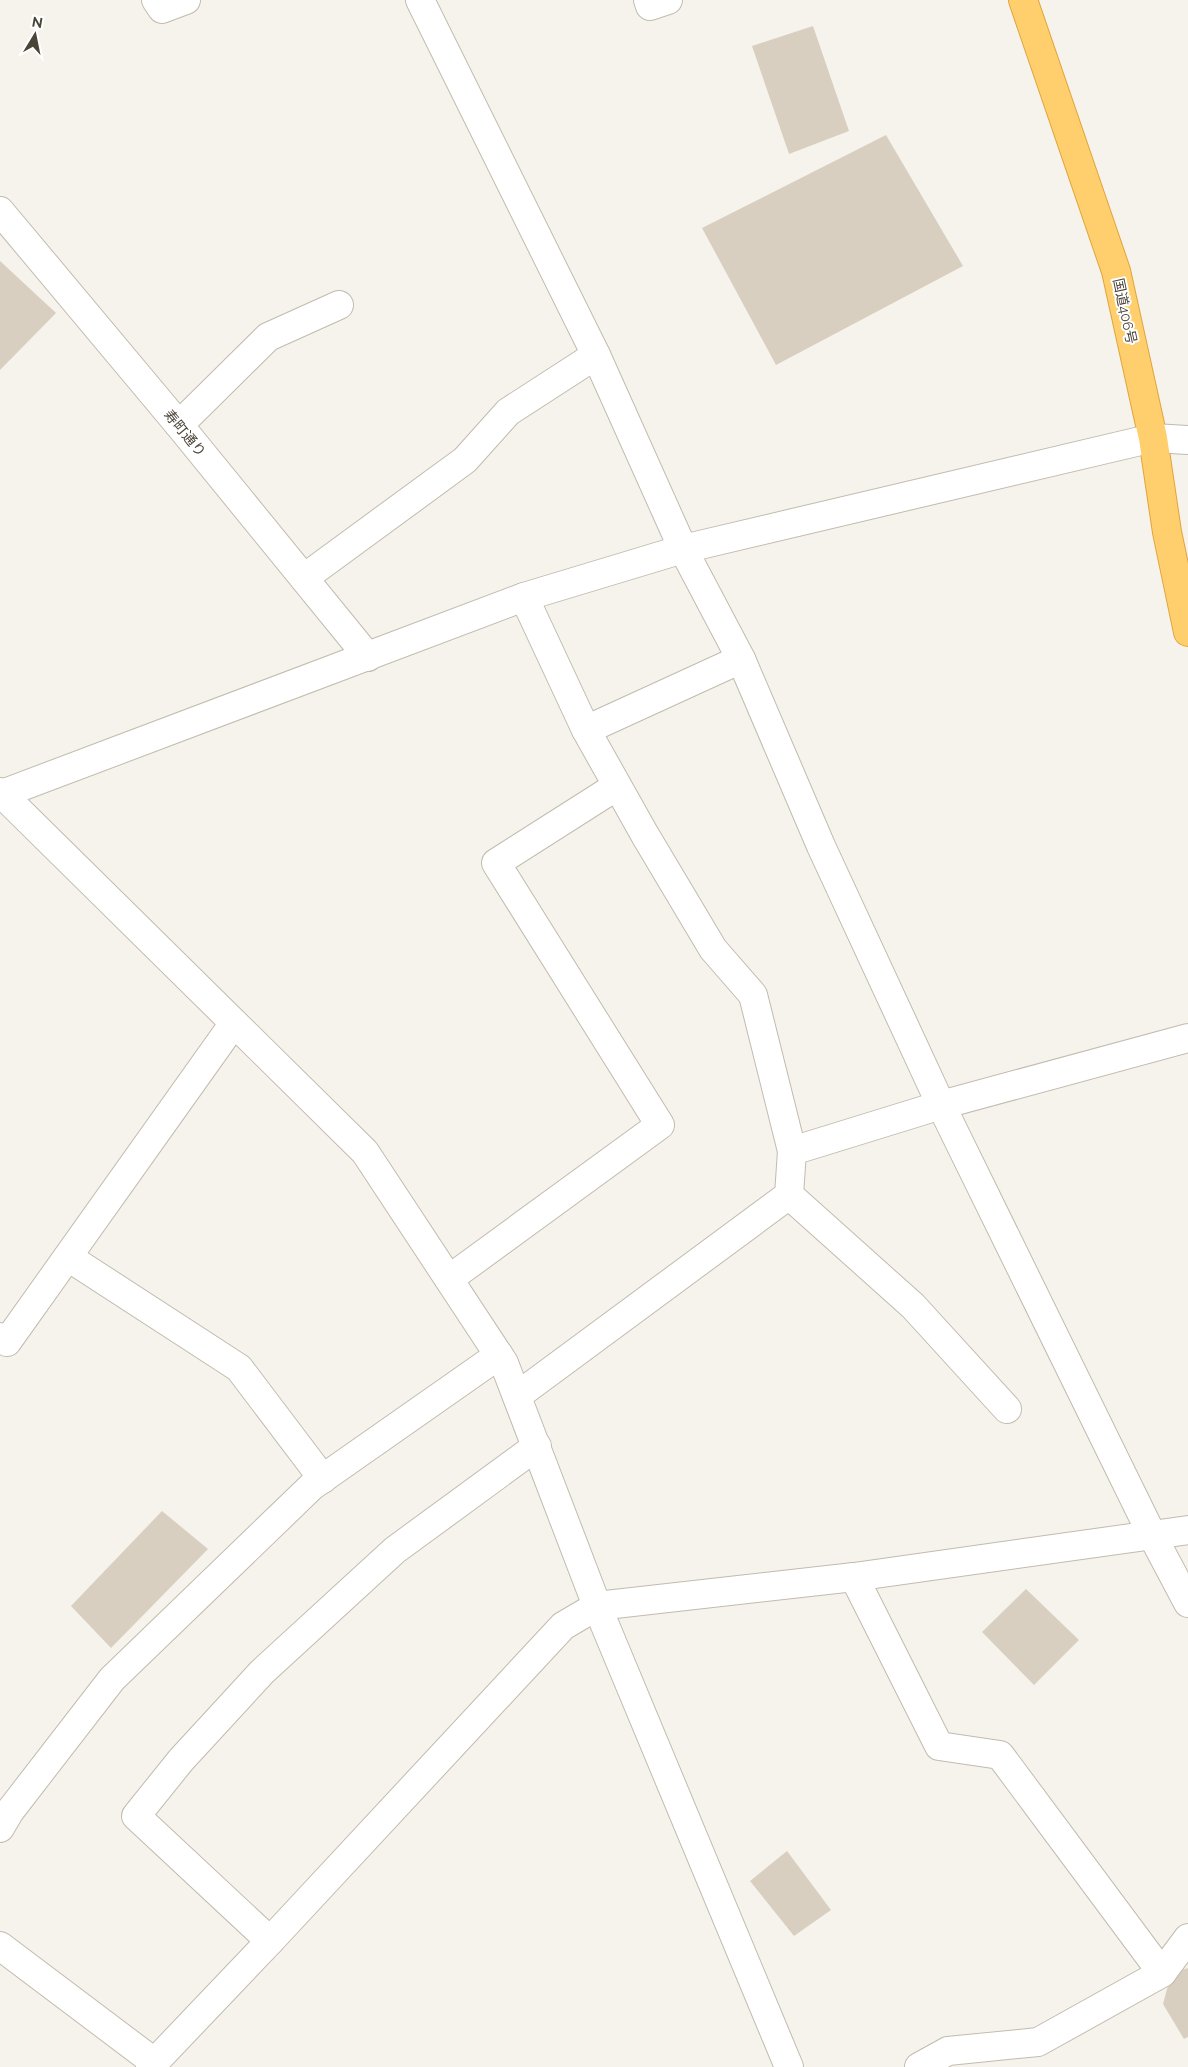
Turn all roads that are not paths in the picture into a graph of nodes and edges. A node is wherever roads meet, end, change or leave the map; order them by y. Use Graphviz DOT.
graph roads {
  1 [pos="156,0"];
  2 [pos="186,0"];
  3 [pos="420,0"];
  4 [pos="648,0"];
  5 [pos="668,0"];
  6 [pos="1023,0"];
  7 [pos="0,212"];
  8 [pos="339,305"];
  9 [pos="596,355"];
  10 [pos="179,425"];
  11 [pos="1153,438"];
  12 [pos="1188,440"];
  13 [pos="683,549"];
  14 [pos="304,578"];
  15 [pos="524,597"];
  16 [pos="1188,632"];
  17 [pos="368,657"];
  18 [pos="741,659"];
  19 [pos="586,730"];
  20 [pos="617,786"];
  21 [pos="1,795"];
  22 [pos="234,1023"];
  23 [pos="1188,1038"];
  24 [pos="941,1105"];
  25 [pos="792,1151"];
  26 [pos="789,1195"];
  27 [pos="68,1257"];
  28 [pos="449,1279"];
  29 [pos="2,1346"];
  30 [pos="499,1354"];
  31 [pos="517,1396"];
  32 [pos="1007,1409"];
  33 [pos="537,1446"];
  34 [pos="323,1479"];
  35 [pos="1188,1530"];
  36 [pos="1152,1535"];
  37 [pos="854,1577"];
  38 [pos="1188,1604"];
  39 [pos="597,1606"];
  40 [pos="0,1828"];
  41 [pos="1188,1938"];
  42 [pos="270,1942"];
  43 [pos="0,1946"];
  44 [pos="1162,1973"];
  45 [pos="152,2065"];
  46 [pos="789,2067"];
  47 [pos="919,2067"];
  1 -- 2 [label="street"];
  3 -- 9 [label="street"];
  4 -- 5 [label="street"];
  6 -- 11 [label="highway, 国道406号"];
  7 -- 10 [label="street, 寿町通り"];
  8 -- 10 [label="street"];
  9 -- 13 [label="street"];
  9 -- 14 [label="street"];
  10 -- 14 [label="street, 寿町通り"];
  11 -- 12 [label="street"];
  11 -- 13 [label="street"];
  11 -- 16 [label="highway, 国道406号"];
  13 -- 15 [label="street"];
  13 -- 18 [label="street"];
  14 -- 17 [label="street, 寿町通り"];
  15 -- 17 [label="street"];
  15 -- 19 [label="street"];
  17 -- 21 [label="street"];
  18 -- 19 [label="street"];
  18 -- 24 [label="street"];
  19 -- 20 [label="street"];
  20 -- 25 [label="street"];
  20 -- 28 [label="street"];
  21 -- 22 [label="street"];
  22 -- 27 [label="street"];
  22 -- 28 [label="street"];
  23 -- 24 [label="street"];
  24 -- 25 [label="street"];
  24 -- 36 [label="street"];
  25 -- 26 [label="street"];
  26 -- 31 [label="street"];
  26 -- 32 [label="street"];
  27 -- 29 [label="street"];
  27 -- 34 [label="street"];
  28 -- 30 [label="street"];
  30 -- 31 [label="street"];
  30 -- 34 [label="street"];
  31 -- 33 [label="street"];
  33 -- 39 [label="street"];
  33 -- 42 [label="street"];
  34 -- 40 [label="street"];
  35 -- 36 [label="street"];
  36 -- 37 [label="street"];
  36 -- 38 [label="street"];
  37 -- 39 [label="street"];
  37 -- 44 [label="street"];
  39 -- 42 [label="street"];
  39 -- 46 [label="street"];
  41 -- 44 [label="street"];
  42 -- 45 [label="street"];
  43 -- 45 [label="street"];
  44 -- 47 [label="street"];
}
